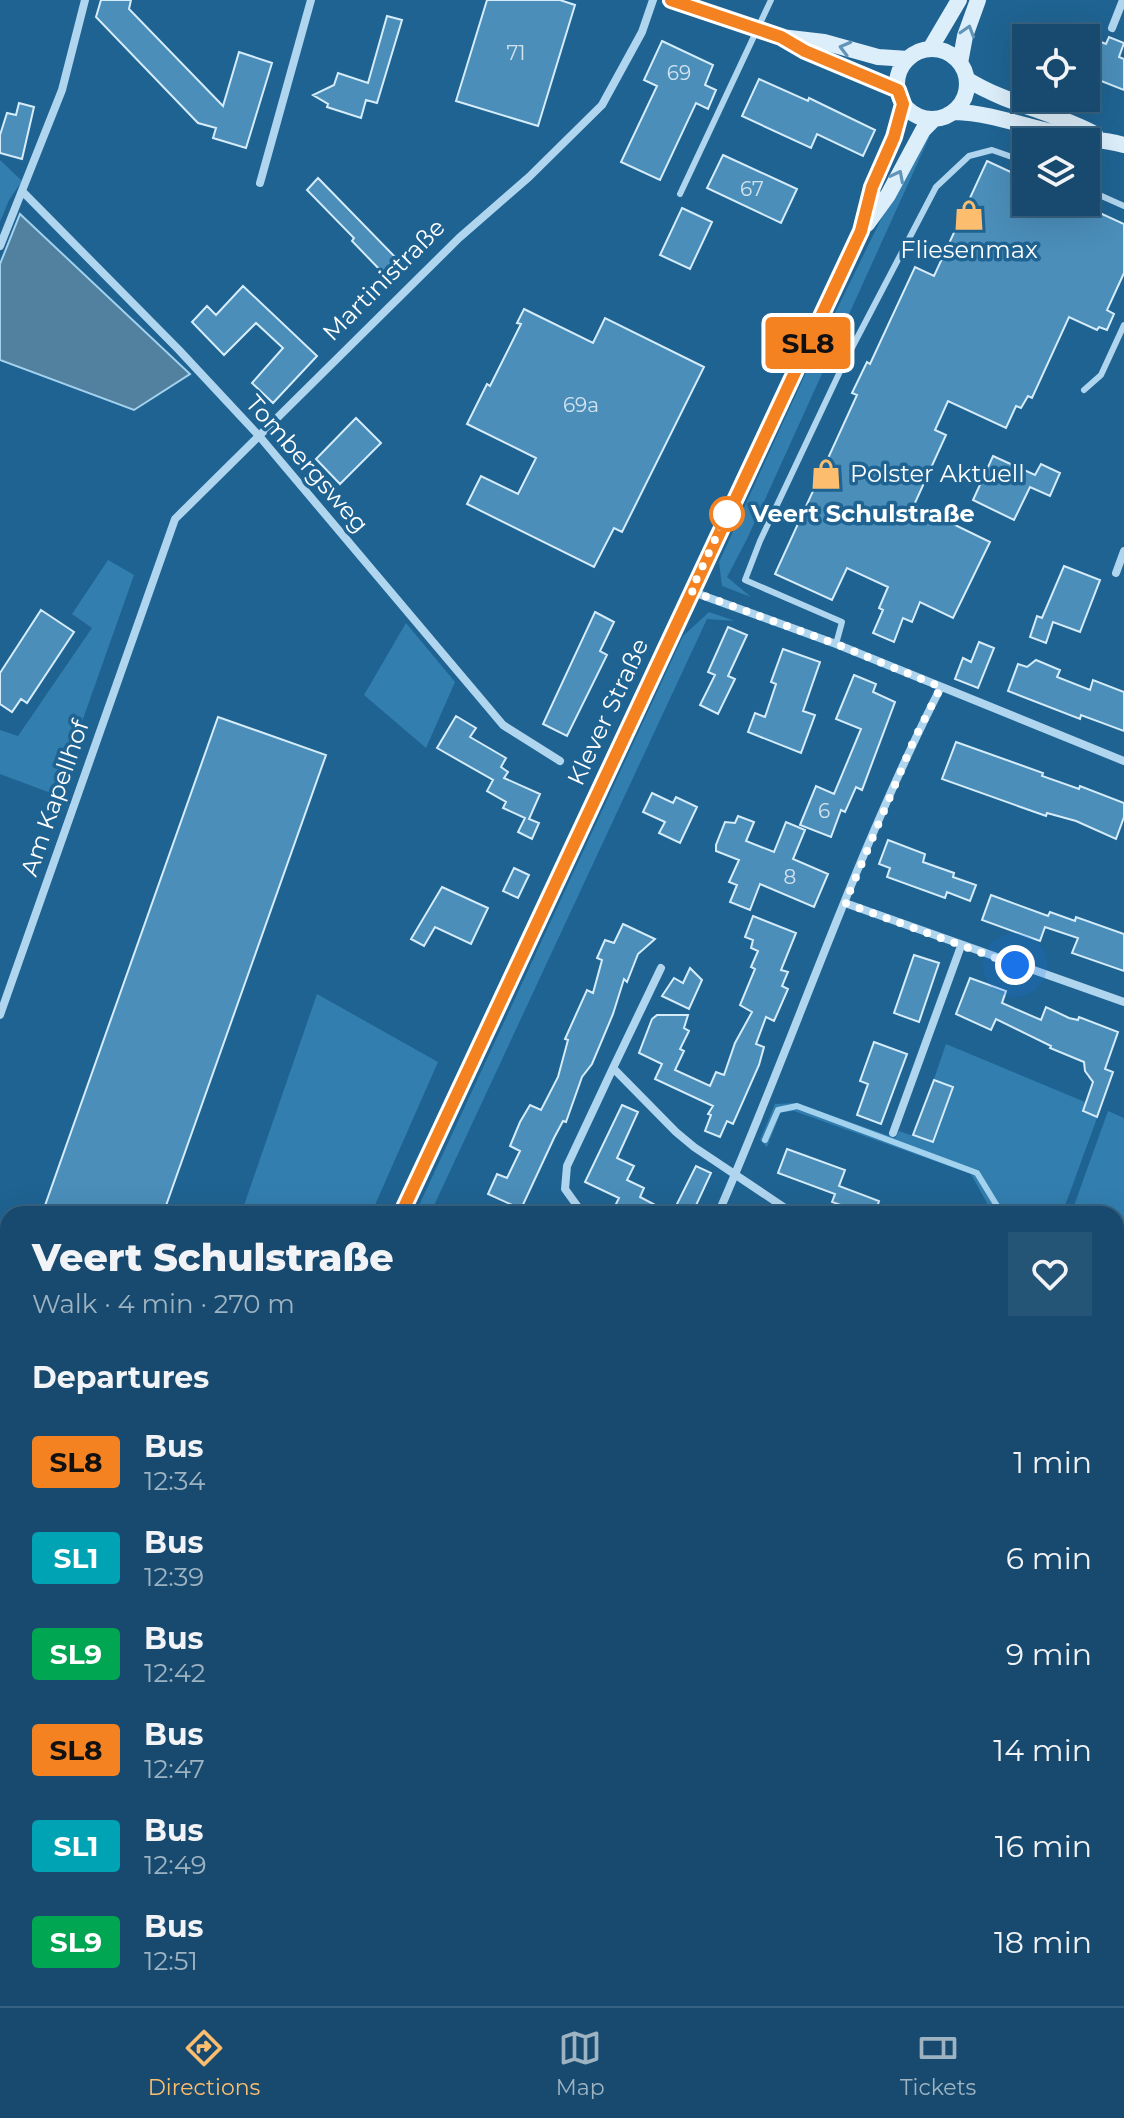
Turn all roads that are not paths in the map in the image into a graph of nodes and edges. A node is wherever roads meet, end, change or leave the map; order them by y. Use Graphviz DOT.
graph roads {
  1 [pos="85,0"];
  2 [pos="311,0"];
  3 [pos="653,0"];
  4 [pos="670,0"];
  5 [pos="771,0"];
  6 [pos="959,0"];
  7 [pos="978,0"];
  8 [pos="1123,0"];
  9 [pos="1112,28"];
  10 [pos="757,29"];
  11 [pos="781,37"];
  12 [pos="930,49"];
  13 [pos="908,59"];
  14 [pos="960,63"];
  15 [pos="968,80"];
  16 [pos="901,97"];
  17 [pos="955,112"];
  18 [pos="933,120"];
  19 [pos="1103,139"];
  20 [pos="1124,145"];
  21 [pos="1012,157"];
  22 [pos="260,183"];
  23 [pos="22,191"];
  24 [pos="680,194"];
  25 [pos="1100,195"];
  26 [pos="1124,206"];
  27 [pos="861,231"];
  28 [pos="0,246"];
  29 [pos="1124,325"];
  30 [pos="1084,390"];
  31 [pos="260,437"];
  32 [pos="1124,551"];
  33 [pos="1116,573"];
  34 [pos="691,591"];
  35 [pos="148,593"];
  36 [pos="836,644"];
  37 [pos="941,687"];
  38 [pos="560,761"];
  39 [pos="1124,761"];
  40 [pos="845,903"];
  41 [pos="961,946"];
  42 [pos="661,968"];
  43 [pos="1124,1002"];
  44 [pos="0,1015"];
  45 [pos="613,1068"];
  46 [pos="893,1133"];
  47 [pos="736,1173"];
  48 [pos="405,1206"];
  49 [pos="576,1206"];
  50 [pos="722,1206"];
  51 [pos="783,1206"];
  1 -- 23 [label="street"];
  2 -- 22 [label="street"];
  3 -- 31 [label="street, Martinistraße"];
  4 -- 10 [label="main road"];
  5 -- 10 [label="lane"];
  6 -- 12 [label="main road"];
  14 -- 7 [label="main road, one-way"];
  8 -- 9 [label="street"];
  10 -- 11 [label="main road"];
  10 -- 24 [label="lane"];
  13 -- 11 [label="main road, one-way"];
  11 -- 16 [label="main road"];
  12 -- 13 [label="main road"];
  12 -- 14 [label="main road"];
  13 -- 16 [label="main road"];
  14 -- 15 [label="main road"];
  15 -- 17 [label="main road"];
  15 -- 19 [label="main road"];
  16 -- 18 [label="main road"];
  16 -- 27 [label="main road, Klever Straße"];
  17 -- 18 [label="main road"];
  17 -- 19 [label="main road"];
  27 -- 18 [label="main road, Klever Straße, one-way"];
  19 -- 20 [label="main road"];
  21 -- 36 [label="lane"];
  23 -- 28 [label="street"];
  23 -- 31 [label="street, Tombergsweg"];
  25 -- 26 [label="lane"];
  27 -- 34 [label="main road, Klever Straße"];
  29 -- 30 [label="lane"];
  31 -- 35 [label="street, Martinistraße"];
  31 -- 38 [label="street, Tombergsweg"];
  32 -- 33 [label="street"];
  34 -- 36 [label="street"];
  34 -- 48 [label="main road, Klever Straße"];
  35 -- 44 [label="street, Am Kapellhof"];
  36 -- 37 [label="street"];
  37 -- 39 [label="street"];
  37 -- 40 [label="street"];
  40 -- 41 [label="street"];
  40 -- 47 [label="street"];
  41 -- 43 [label="street"];
  41 -- 46 [label="street"];
  42 -- 45 [label="street"];
  45 -- 47 [label="street"];
  45 -- 49 [label="street"];
  47 -- 50 [label="street"];
  47 -- 51 [label="street"];
}
